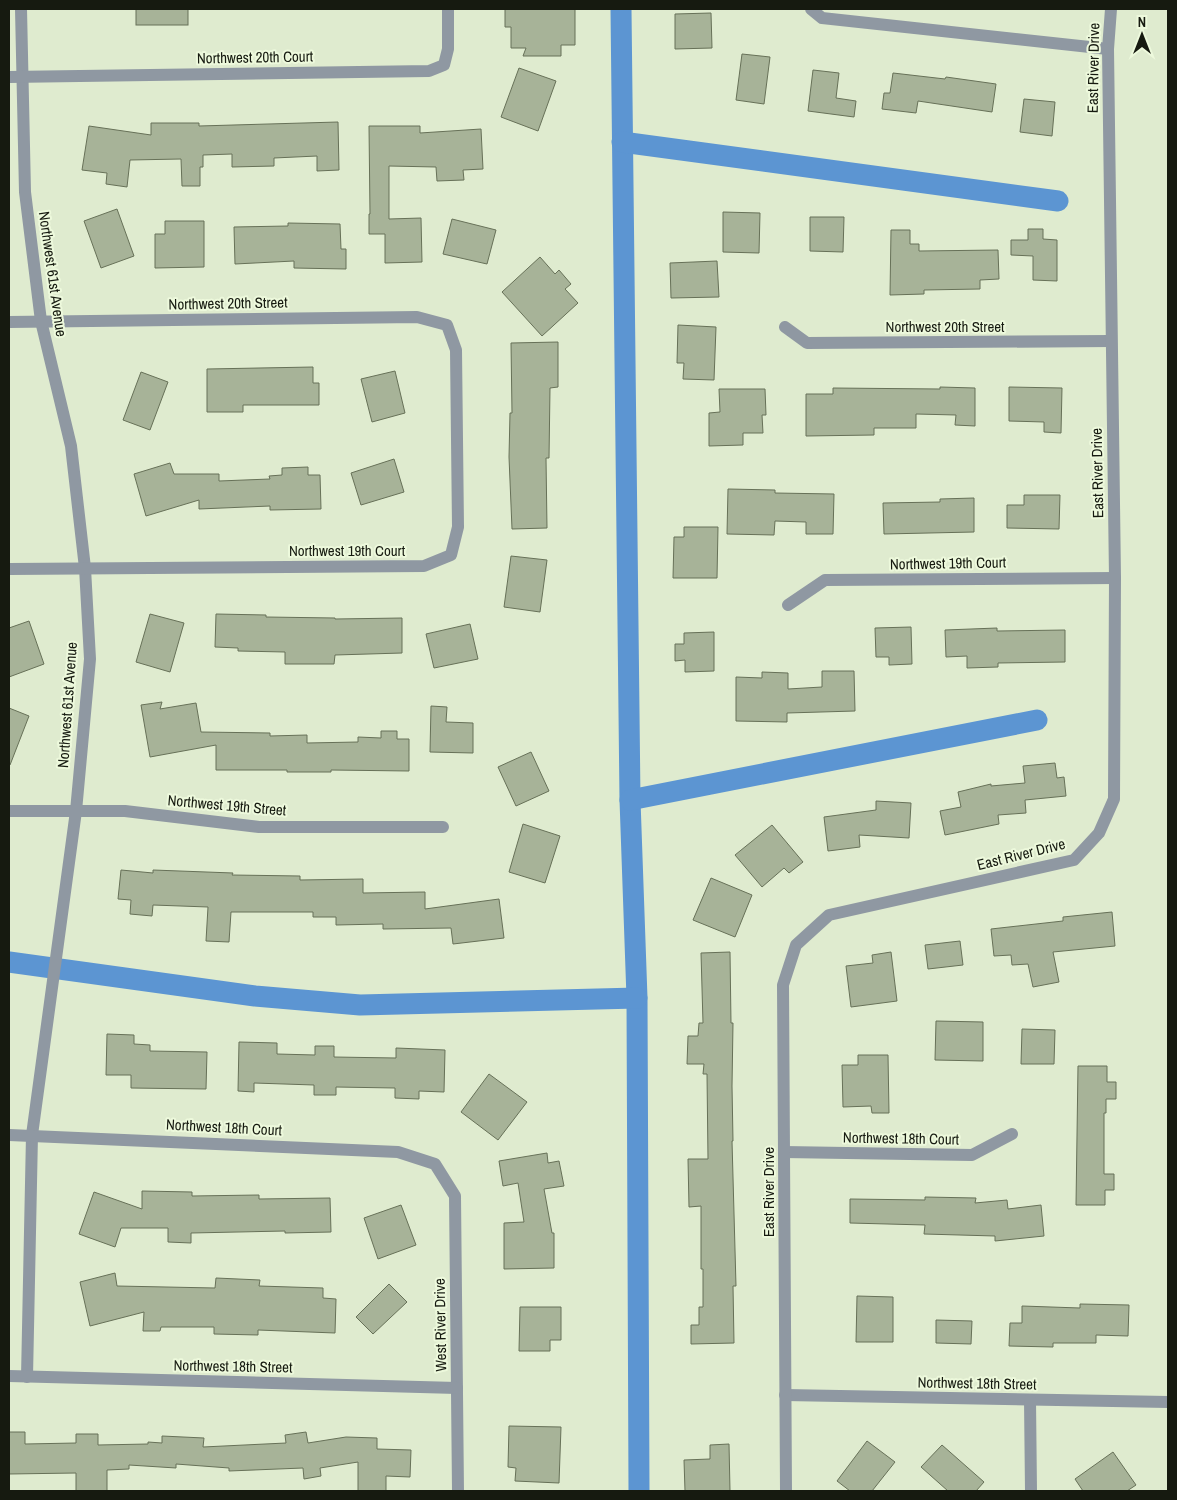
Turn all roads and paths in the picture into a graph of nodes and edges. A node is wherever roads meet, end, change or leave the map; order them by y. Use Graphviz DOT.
graph roads {
  1 [pos="21,9"];
  2 [pos="448,9"];
  3 [pos="811,9"];
  4 [pos="1111,9"];
  5 [pos="1108,49"];
  6 [pos="9,77"];
  7 [pos="23,77"];
  8 [pos="41,321"];
  9 [pos="9,322"];
  10 [pos="447,326"];
  11 [pos="785,327"];
  12 [pos="1111,341"];
  13 [pos="84,568"];
  14 [pos="9,569"];
  15 [pos="1115,578"];
  16 [pos="788,605"];
  17 [pos="9,811"];
  18 [pos="76,812"];
  19 [pos="443,827"];
  20 [pos="1012,1134"];
  21 [pos="9,1135"];
  22 [pos="32,1135"];
  23 [pos="784,1152"];
  24 [pos="435,1164"];
  25 [pos="9,1376"];
  26 [pos="27,1376"];
  27 [pos="457,1388"];
  28 [pos="785,1395"];
  29 [pos="1030,1400"];
  30 [pos="1168,1402"];
  31 [pos="458,1491"];
  32 [pos="786,1491"];
  33 [pos="1031,1491"];
  1 -- 7 [label="street, Northwest 61st Avenue"];
  2 -- 7 [label="street, Northwest 20th Court"];
  3 -- 5 [label="street"];
  4 -- 5 [label="street, East River Drive"];
  5 -- 12 [label="street, East River Drive"];
  6 -- 7 [label="street, Northwest 20th Court"];
  7 -- 8 [label="street, Northwest 61st Avenue"];
  8 -- 9 [label="street, Northwest 20th Street"];
  8 -- 10 [label="street, Northwest 20th Street"];
  8 -- 13 [label="street, Northwest 61st Avenue"];
  10 -- 13 [label="street, Northwest 19th Court"];
  11 -- 12 [label="street, Northwest 20th Street"];
  12 -- 15 [label="street, East River Drive"];
  13 -- 14 [label="street, Northwest 19th Court"];
  13 -- 18 [label="street, Northwest 61st Avenue"];
  15 -- 16 [label="street, Northwest 19th Court"];
  15 -- 23 [label="street, East River Drive"];
  17 -- 18 [label="street, Northwest 19th Street"];
  18 -- 19 [label="street, Northwest 19th Street"];
  18 -- 22 [label="street, Northwest 61st Avenue"];
  20 -- 23 [label="street, Northwest 18th Court"];
  21 -- 22 [label="street, Northwest 18th Court"];
  22 -- 24 [label="street, Northwest 18th Court"];
  22 -- 26 [label="street, Northwest 61st Avenue"];
  23 -- 28 [label="street, East River Drive"];
  24 -- 27 [label="street, West River Drive"];
  25 -- 26 [label="street, Northwest 18th Street"];
  26 -- 27 [label="street, Northwest 18th Street"];
  27 -- 31 [label="street, West River Drive"];
  28 -- 29 [label="street, Northwest 18th Street"];
  28 -- 32 [label="street, East River Drive"];
  29 -- 30 [label="street, Northwest 18th Street"];
  29 -- 33 [label="street"];
}
